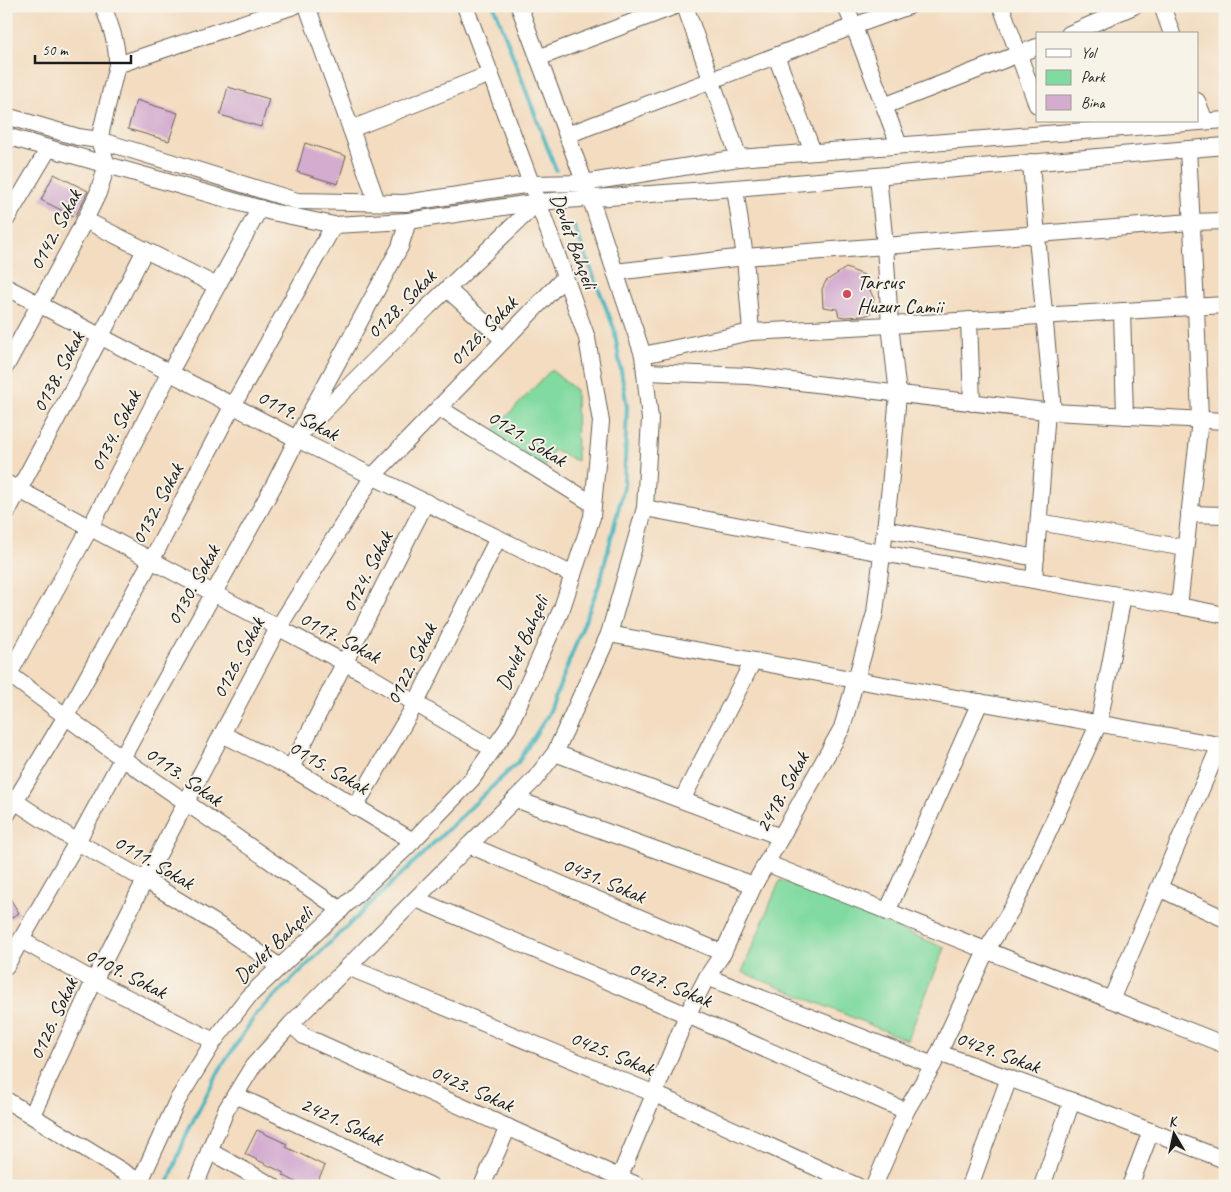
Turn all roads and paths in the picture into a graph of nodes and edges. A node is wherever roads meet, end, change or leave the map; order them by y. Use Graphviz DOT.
graph roads {
  1 [pos="103,6"];
  2 [pos="294,6"];
  3 [pos="307,6"];
  4 [pos="464,6"];
  5 [pos="519,6"];
  6 [pos="675,6"];
  7 [pos="684,6"];
  8 [pos="846,6"];
  9 [pos="909,6"];
  10 [pos="1001,6"];
  11 [pos="1134,6"];
  12 [pos="1162,6"];
  13 [pos="854,26"];
  14 [pos="1075,32"];
  15 [pos="1171,32"];
  16 [pos="1036,48"];
  17 [pos="1019,55"];
  18 [pos="776,56"];
  19 [pos="538,58"];
  20 [pos="118,65"];
  21 [pos="490,74"];
  22 [pos="711,81"];
  23 [pos="1036,102"];
  24 [pos="1198,104"];
  25 [pos="884,106"];
  26 [pos="6,116"];
  27 [pos="1225,120"];
  28 [pos="1198,121"];
  29 [pos="1205,121"];
  30 [pos="1178,122"];
  31 [pos="1045,127"];
  32 [pos="351,129"];
  33 [pos="566,135"];
  34 [pos="6,136"];
  35 [pos="99,140"];
  36 [pos="899,146"];
  37 [pos="1225,146"];
  38 [pos="49,148"];
  39 [pos="1188,149"];
  40 [pos="813,152"];
  41 [pos="739,158"];
  42 [pos="1031,162"];
  43 [pos="107,165"];
  44 [pos="878,176"];
  45 [pos="531,184"];
  46 [pos="735,188"];
  47 [pos="587,190"];
  48 [pos="377,202"];
  49 [pos="538,202"];
  50 [pos="260,208"];
  51 [pos="6,220"];
  52 [pos="85,220"];
  53 [pos="408,221"];
  54 [pos="1191,222"];
  55 [pos="1225,222"];
  56 [pos="334,225"];
  57 [pos="1036,234"];
  58 [pos="885,246"];
  59 [pos="145,250"];
  60 [pos="745,257"];
  61 [pos="615,272"];
  62 [pos="565,277"];
  63 [pos="217,286"];
  64 [pos="6,287"];
  65 [pos="447,289"];
  66 [pos="40,304"];
  67 [pos="1225,305"];
  68 [pos="1196,307"];
  69 [pos="1122,311"];
  70 [pos="1045,316"];
  71 [pos="969,320"];
  72 [pos="890,325"];
  73 [pos="751,332"];
  74 [pos="101,336"];
  75 [pos="504,340"];
  76 [pos="643,354"];
  77 [pos="6,366"];
  78 [pos="170,372"];
  79 [pos="645,372"];
  80 [pos="898,394"];
  81 [pos="972,403"];
  82 [pos="233,405"];
  83 [pos="439,408"];
  84 [pos="1050,412"];
  85 [pos="1125,416"];
  86 [pos="1200,420"];
  87 [pos="1225,421"];
  88 [pos="297,439"];
  89 [pos="373,476"];
  90 [pos="13,487"];
  91 [pos="426,502"];
  92 [pos="593,504"];
  93 [pos="645,508"];
  94 [pos="6,514"];
  95 [pos="1189,514"];
  96 [pos="1225,515"];
  97 [pos="1038,522"];
  98 [pos="90,528"];
  99 [pos="885,529"];
  100 [pos="498,538"];
  101 [pos="1185,548"];
  102 [pos="882,553"];
  103 [pos="1036,558"];
  104 [pos="151,561"];
  105 [pos="573,575"];
  106 [pos="1034,580"];
  107 [pos="213,594"];
  108 [pos="1123,596"];
  109 [pos="1179,606"];
  110 [pos="1225,615"];
  111 [pos="278,628"];
  112 [pos="609,634"];
  113 [pos="753,661"];
  114 [pos="345,663"];
  115 [pos="7,673"];
  116 [pos="856,680"];
  117 [pos="980,702"];
  118 [pos="416,704"];
  119 [pos="66,716"];
  120 [pos="1099,723"];
  121 [pos="222,734"];
  122 [pos="1222,745"];
  123 [pos="493,748"];
  124 [pos="555,753"];
  125 [pos="122,758"];
  126 [pos="291,768"];
  127 [pos="11,799"];
  128 [pos="515,799"];
  129 [pos="682,800"];
  130 [pos="185,802"];
  131 [pos="355,807"];
  132 [pos="6,816"];
  133 [pos="781,837"];
  134 [pos="413,841"];
  135 [pos="77,842"];
  136 [pos="469,845"];
  137 [pos="766,864"];
  138 [pos="145,880"];
  139 [pos="754,885"];
  140 [pos="1158,888"];
  141 [pos="416,899"];
  142 [pos="341,910"];
  143 [pos="887,912"];
  144 [pos="1225,919"];
  145 [pos="21,940"];
  146 [pos="986,952"];
  147 [pos="723,953"];
  148 [pos="6,966"];
  149 [pos="280,967"];
  150 [pos="348,967"];
  151 [pos="707,976"];
  152 [pos="94,981"];
  153 [pos="1111,1000"];
  154 [pos="687,1015"];
  155 [pos="291,1024"];
  156 [pos="214,1041"];
  157 [pos="1225,1045"];
  158 [pos="936,1059"];
  159 [pos="1009,1078"];
  160 [pos="655,1094"];
  161 [pos="235,1095"];
  162 [pos="6,1100"];
  163 [pos="1072,1101"];
  164 [pos="906,1111"];
  165 [pos="32,1115"];
  166 [pos="508,1127"];
  167 [pos="1151,1131"];
  168 [pos="209,1150"];
  169 [pos="1225,1160"];
  170 [pos="618,1182"];
  171 [pos="139,1184"];
  172 [pos="195,1186"];
  173 [pos="273,1186"];
  174 [pos="431,1186"];
  175 [pos="482,1186"];
  176 [pos="639,1186"];
  177 [pos="857,1186"];
  178 [pos="874,1186"];
  179 [pos="970,1186"];
  180 [pos="1042,1186"];
  181 [pos="1130,1186"];
  1 -- 20 [label="street"];
  2 -- 20 [label="street"];
  3 -- 32 [label="street"];
  4 -- 21 [label="street, Devlet Bahçeli"];
  5 -- 19 [label="street, Devlet Bahçeli"];
  6 -- 19 [label="street"];
  7 -- 22 [label="street"];
  8 -- 13 [label="street"];
  9 -- 13 [label="street"];
  10 -- 17 [label="street"];
  11 -- 14 [label="street"];
  12 -- 15 [label="street"];
  13 -- 18 [label="street"];
  13 -- 25 [label="street"];
  16 -- 17 [label="street"];
  17 -- 23 [label="street"];
  17 -- 25 [label="street"];
  18 -- 22 [label="street"];
  18 -- 40 [label="street"];
  19 -- 33 [label="street, Devlet Bahçeli"];
  20 -- 35 [label="street"];
  21 -- 32 [label="street"];
  21 -- 45 [label="street, Devlet Bahçeli"];
  22 -- 33 [label="street"];
  22 -- 41 [label="street"];
  24 -- 29 [label="street"];
  25 -- 36 [label="street"];
  26 -- 35 [label="street"];
  27 -- 29 [label="street"];
  28 -- 29 [label="street"];
  30 -- 31 [label="street"];
  31 -- 36 [label="street"];
  32 -- 48 [label="street"];
  33 -- 47 [label="street, Devlet Bahçeli"];
  34 -- 38 [label="street"];
  35 -- 43 [label="street"];
  35 -- 48 [label="street"];
  36 -- 40 [label="street"];
  37 -- 39 [label="street"];
  38 -- 43 [label="street"];
  38 -- 51 [label="street"];
  39 -- 42 [label="street"];
  39 -- 54 [label="street"];
  40 -- 41 [label="street"];
  41 -- 47 [label="street"];
  42 -- 44 [label="street"];
  42 -- 57 [label="street"];
  43 -- 50 [label="street"];
  43 -- 52 [label="street, 0142. Sokak"];
  44 -- 46 [label="street"];
  44 -- 58 [label="street, 2418. Sokak"];
  45 -- 47 [label="street"];
  45 -- 48 [label="street"];
  45 -- 49 [label="street, Devlet Bahçeli"];
  46 -- 47 [label="street"];
  46 -- 60 [label="street"];
  47 -- 49 [label="street"];
  47 -- 61 [label="street, Devlet Bahçeli"];
  49 -- 53 [label="street"];
  49 -- 62 [label="street, Devlet Bahçeli"];
  49 -- 65 [label="street, 0128. Sokak"];
  50 -- 56 [label="street"];
  50 -- 63 [label="street, 0134. Sokak"];
  52 -- 59 [label="street"];
  52 -- 66 [label="street, 0142. Sokak"];
  53 -- 56 [label="street"];
  53 -- 88 [label="street, 0130. Sokak"];
  54 -- 55 [label="street"];
  54 -- 57 [label="street"];
  54 -- 68 [label="street"];
  56 -- 82 [label="street, 0132. Sokak"];
  57 -- 58 [label="street"];
  57 -- 70 [label="street"];
  58 -- 60 [label="street"];
  58 -- 72 [label="street, 2418. Sokak"];
  59 -- 63 [label="street"];
  59 -- 74 [label="street, 0138. Sokak"];
  60 -- 61 [label="street"];
  60 -- 73 [label="street"];
  61 -- 76 [label="street, Devlet Bahçeli"];
  62 -- 75 [label="street, 0126. Sokak"];
  62 -- 92 [label="street, Devlet Bahçeli"];
  63 -- 78 [label="street, 0134. Sokak"];
  64 -- 66 [label="street, 0119. Sokak"];
  65 -- 75 [label="street"];
  65 -- 88 [label="street, 0128. Sokak"];
  66 -- 74 [label="street, 0119. Sokak"];
  66 -- 77 [label="street, 0142. Sokak"];
  67 -- 68 [label="street"];
  68 -- 69 [label="street"];
  68 -- 86 [label="street"];
  69 -- 70 [label="street"];
  69 -- 85 [label="street"];
  70 -- 71 [label="street"];
  70 -- 84 [label="street"];
  71 -- 72 [label="street"];
  71 -- 81 [label="street"];
  72 -- 73 [label="street"];
  72 -- 80 [label="street, 2418. Sokak"];
  73 -- 76 [label="street"];
  74 -- 78 [label="street, 0119. Sokak"];
  74 -- 90 [label="street, 0138. Sokak"];
  75 -- 83 [label="street, 0126. Sokak"];
  76 -- 79 [label="street, Devlet Bahçeli"];
  78 -- 82 [label="street, 0119. Sokak"];
  78 -- 98 [label="street, 0134. Sokak"];
  79 -- 80 [label="street"];
  79 -- 93 [label="street, Devlet Bahçeli"];
  80 -- 81 [label="street"];
  80 -- 99 [label="street, 2418. Sokak"];
  81 -- 84 [label="street"];
  82 -- 88 [label="street, 0119. Sokak"];
  82 -- 104 [label="street, 0132. Sokak"];
  83 -- 89 [label="street, 0126. Sokak"];
  83 -- 92 [label="street, 0121. Sokak"];
  84 -- 85 [label="street"];
  84 -- 97 [label="street"];
  85 -- 86 [label="street"];
  86 -- 87 [label="street"];
  86 -- 95 [label="street"];
  88 -- 89 [label="street, 0119. Sokak"];
  88 -- 107 [label="street, 0130. Sokak"];
  89 -- 91 [label="street, 0119. Sokak"];
  89 -- 111 [label="street, 0126. Sokak"];
  90 -- 94 [label="street, 0138. Sokak"];
  90 -- 98 [label="street, 0117. Sokak"];
  91 -- 100 [label="street, 0119. Sokak"];
  91 -- 114 [label="street, 0124. Sokak"];
  92 -- 105 [label="street, Devlet Bahçeli"];
  93 -- 102 [label="street"];
  93 -- 112 [label="street, Devlet Bahçeli"];
  95 -- 96 [label="street"];
  95 -- 101 [label="street"];
  97 -- 101 [label="street"];
  97 -- 103 [label="street"];
  98 -- 104 [label="street, 0117. Sokak"];
  98 -- 115 [label="street, 0134. Sokak"];
  99 -- 102 [label="street, 2418. Sokak"];
  99 -- 103 [label="street"];
  100 -- 105 [label="street, 0119. Sokak"];
  100 -- 118 [label="street, 0122. Sokak"];
  101 -- 109 [label="street"];
  102 -- 106 [label="street"];
  102 -- 116 [label="street, 2418. Sokak"];
  103 -- 106 [label="street"];
  104 -- 107 [label="street, 0117. Sokak"];
  104 -- 119 [label="street, 0132. Sokak"];
  105 -- 123 [label="street, Devlet Bahçeli"];
  106 -- 108 [label="street"];
  107 -- 111 [label="street, 0117. Sokak"];
  107 -- 125 [label="street, 0130. Sokak"];
  108 -- 109 [label="street"];
  108 -- 120 [label="street"];
  109 -- 110 [label="street"];
  111 -- 114 [label="street, 0117. Sokak"];
  111 -- 121 [label="street, 0126. Sokak"];
  112 -- 113 [label="street"];
  112 -- 124 [label="street, Devlet Bahçeli"];
  113 -- 116 [label="street"];
  113 -- 129 [label="street"];
  114 -- 118 [label="street, 0117. Sokak"];
  114 -- 126 [label="street, 0124. Sokak"];
  115 -- 119 [label="street, 0113. Sokak"];
  116 -- 117 [label="street"];
  116 -- 133 [label="street, 2418. Sokak"];
  117 -- 120 [label="street"];
  117 -- 143 [label="street"];
  118 -- 123 [label="street, 0117. Sokak"];
  118 -- 131 [label="street, 0122. Sokak"];
  119 -- 125 [label="street, 0113. Sokak"];
  119 -- 127 [label="street, 0132. Sokak"];
  120 -- 122 [label="street"];
  120 -- 146 [label="street"];
  121 -- 126 [label="street, 0115. Sokak"];
  121 -- 130 [label="street, 0126. Sokak"];
  122 -- 140 [label="street"];
  123 -- 134 [label="street, Devlet Bahçeli"];
  124 -- 128 [label="street, Devlet Bahçeli"];
  124 -- 129 [label="street"];
  125 -- 130 [label="street, 0113. Sokak"];
  125 -- 135 [label="street, 0130. Sokak"];
  126 -- 131 [label="street, 0115. Sokak"];
  127 -- 132 [label="street, 0132. Sokak"];
  127 -- 135 [label="street, 0111. Sokak"];
  128 -- 136 [label="street, Devlet Bahçeli"];
  128 -- 139 [label="street"];
  129 -- 133 [label="street"];
  130 -- 138 [label="street, 0126. Sokak"];
  130 -- 142 [label="street, 0113. Sokak"];
  131 -- 134 [label="street, 0115. Sokak"];
  133 -- 137 [label="street, 2418. Sokak"];
  134 -- 142 [label="street, Devlet Bahçeli"];
  135 -- 138 [label="street, 0111. Sokak"];
  135 -- 145 [label="street, 0130. Sokak"];
  136 -- 141 [label="street, Devlet Bahçeli"];
  136 -- 147 [label="street, 0431. Sokak"];
  137 -- 139 [label="street, 2418. Sokak"];
  137 -- 143 [label="street"];
  138 -- 149 [label="street, 0111. Sokak"];
  138 -- 152 [label="street, 0126. Sokak"];
  139 -- 147 [label="street, 2418. Sokak"];
  140 -- 144 [label="street"];
  140 -- 153 [label="street"];
  141 -- 150 [label="street, Devlet Bahçeli"];
  141 -- 154 [label="street, 0427. Sokak"];
  142 -- 149 [label="street, Devlet Bahçeli"];
  143 -- 146 [label="street"];
  145 -- 148 [label="street, 0130. Sokak"];
  145 -- 152 [label="street, 0109. Sokak"];
  146 -- 153 [label="street"];
  146 -- 158 [label="street"];
  147 -- 151 [label="street, 2418. Sokak"];
  149 -- 156 [label="street, Devlet Bahçeli"];
  150 -- 155 [label="street, Devlet Bahçeli"];
  150 -- 160 [label="street, 0425. Sokak"];
  151 -- 154 [label="street, 2418. Sokak"];
  151 -- 158 [label="street, 0429. Sokak"];
  152 -- 156 [label="street, 0109. Sokak"];
  152 -- 165 [label="street, 0126. Sokak"];
  153 -- 157 [label="street"];
  154 -- 160 [label="street, 2418. Sokak"];
  154 -- 164 [label="street, 0427. Sokak"];
  155 -- 161 [label="street, Devlet Bahçeli"];
  155 -- 166 [label="street, 0423. Sokak"];
  156 -- 171 [label="street, Devlet Bahçeli"];
  158 -- 159 [label="street, 0429. Sokak"];
  158 -- 164 [label="street"];
  159 -- 163 [label="street, 0429. Sokak"];
  159 -- 179 [label="street"];
  160 -- 170 [label="street, 2418. Sokak"];
  160 -- 177 [label="street, 0425. Sokak"];
  161 -- 168 [label="street, Devlet Bahçeli"];
  161 -- 174 [label="street, 2421. Sokak"];
  162 -- 165 [label="street"];
  163 -- 167 [label="street, 0429. Sokak"];
  163 -- 180 [label="street"];
  164 -- 178 [label="street"];
  165 -- 171 [label="street"];
  166 -- 170 [label="street, 0423. Sokak"];
  166 -- 175 [label="street"];
  167 -- 169 [label="street, 0429. Sokak"];
  167 -- 181 [label="street"];
  168 -- 172 [label="street, Devlet Bahçeli"];
  168 -- 173 [label="street"];
  170 -- 176 [label="street, 0423. Sokak"];
}
